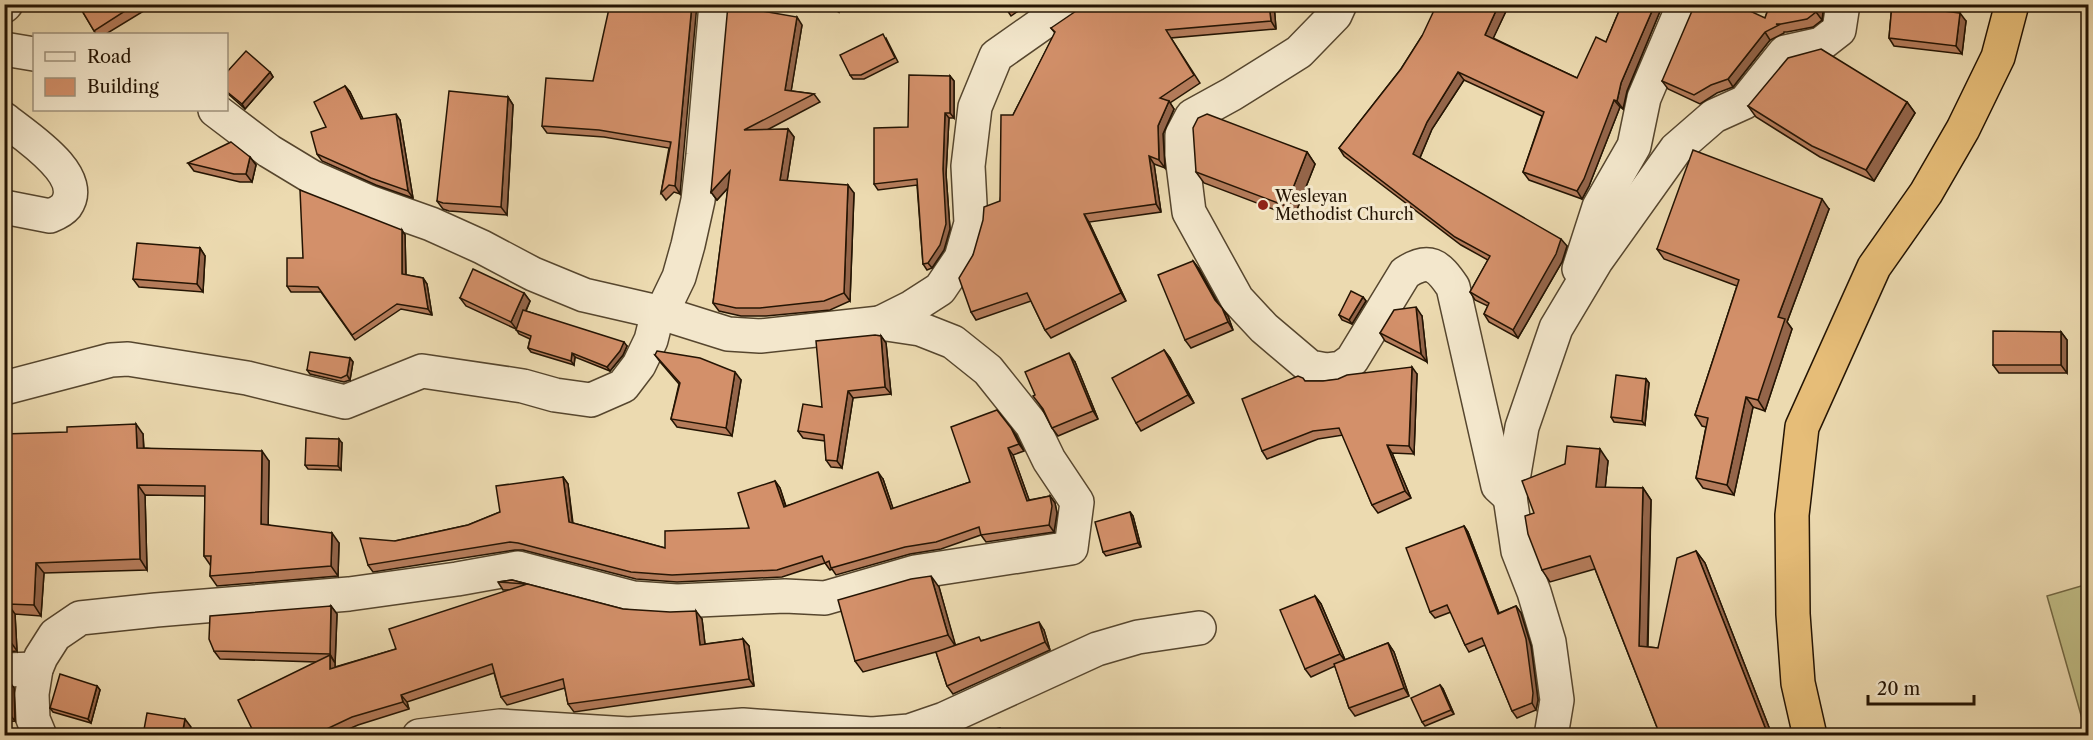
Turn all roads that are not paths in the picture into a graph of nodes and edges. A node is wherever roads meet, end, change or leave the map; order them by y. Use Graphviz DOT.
graph roads {
  1 [pos="716,4"];
  2 [pos="1070,4"];
  3 [pos="1340,4"];
  4 [pos="1684,4"];
  5 [pos="1843,4"];
  6 [pos="2012,4"];
  7 [pos="4,49"];
  8 [pos="33,54"];
  9 [pos="216,111"];
  10 [pos="4,119"];
  11 [pos="4,207"];
  12 [pos="1576,292"];
  13 [pos="658,312"];
  14 [pos="880,323"];
  15 [pos="4,388"];
  16 [pos="1510,497"];
  17 [pos="1199,628"];
  18 [pos="20,670"];
  19 [pos="40,735"];
  20 [pos="418,735"];
  21 [pos="1551,735"];
  22 [pos="1810,735"];
  1 -- 13 [label="street"];
  2 -- 14 [label="street"];
  3 -- 16 [label="street"];
  4 -- 12 [label="street"];
  5 -- 12 [label="street"];
  6 -- 22 [label="highway"];
  7 -- 8 [label="street"];
  9 -- 13 [label="street"];
  10 -- 11 [label="street"];
  12 -- 16 [label="street"];
  13 -- 14 [label="street"];
  13 -- 15 [label="street"];
  14 -- 18 [label="street"];
  16 -- 21 [label="street"];
  17 -- 20 [label="street"];
  18 -- 19 [label="street"];
}
